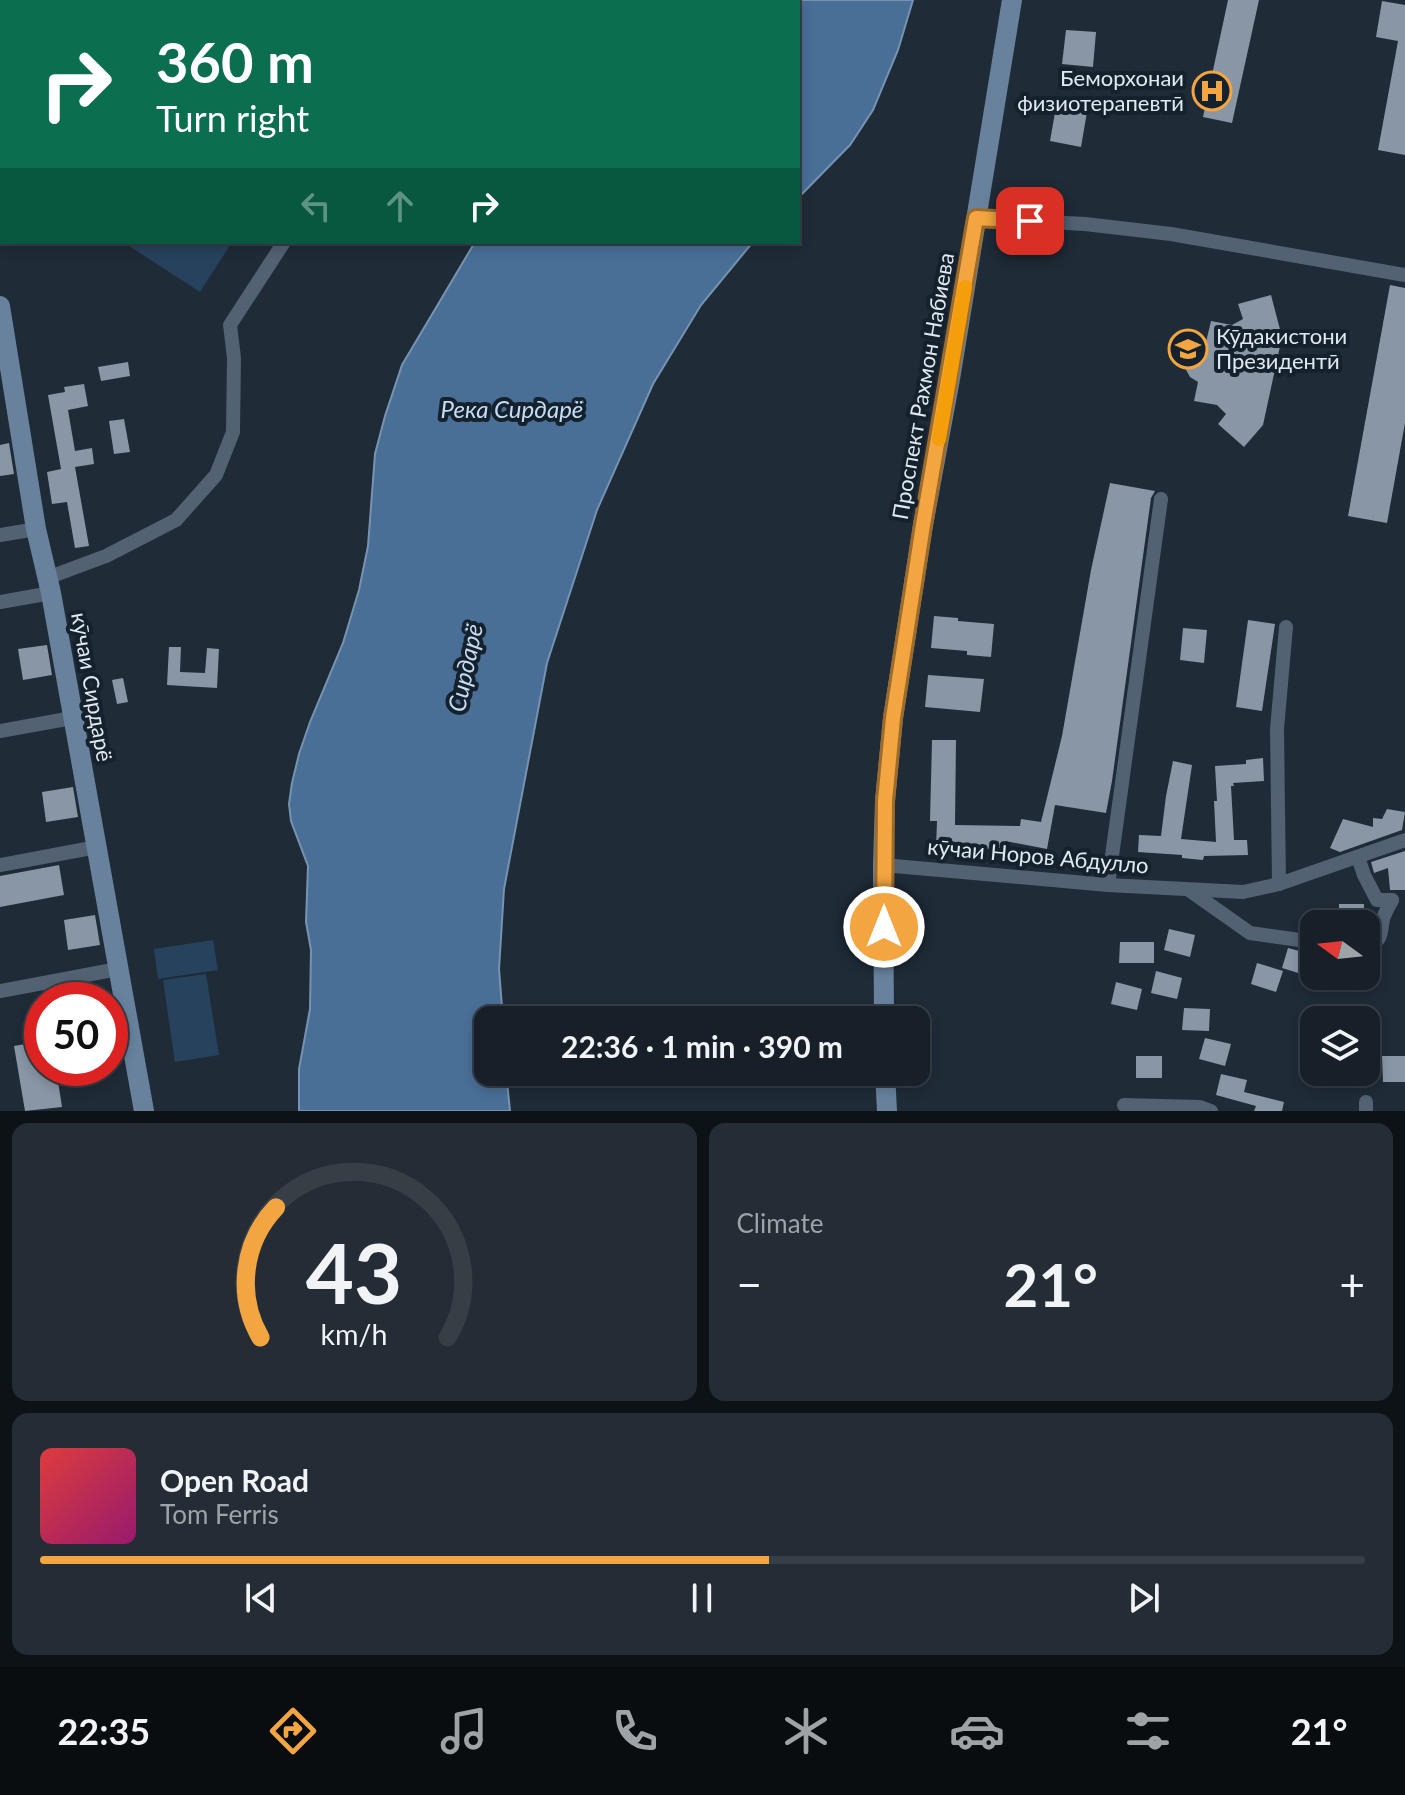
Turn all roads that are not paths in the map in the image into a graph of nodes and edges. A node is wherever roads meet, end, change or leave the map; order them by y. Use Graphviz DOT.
graph roads {
  1 [pos="1001,0"];
  2 [pos="1012,0"];
  3 [pos="976,218"];
  4 [pos="283,244"];
  5 [pos="1405,275"];
  6 [pos="0,306"];
  7 [pos="7,396"];
  8 [pos="1161,499"];
  9 [pos="36,529"];
  10 [pos="0,535"];
  11 [pos="49,586"];
  12 [pos="0,602"];
  13 [pos="1286,627"];
  14 [pos="72,718"];
  15 [pos="0,731"];
  16 [pos="1405,840"];
  17 [pos="97,847"];
  18 [pos="1358,857"];
  19 [pos="0,865"];
  20 [pos="883,865"];
  21 [pos="1279,884"];
  22 [pos="1108,885"];
  23 [pos="1189,890"];
  24 [pos="1380,938"];
  25 [pos="1300,940"];
  26 [pos="118,969"];
  27 [pos="0,991"];
  28 [pos="875,1006"];
  29 [pos="884,1006"];
  30 [pos="876,1086"];
  31 [pos="886,1086"];
  32 [pos="1124,1105"];
  33 [pos="144,1111"];
  34 [pos="877,1111"];
  35 [pos="887,1111"];
  36 [pos="1211,1111"];
  1 -- 28 [label="main road, Проспект Рахмон Набиева"];
  2 -- 3 [label="main road, Проспект Рахмон Набиева"];
  3 -- 5 [label="street"];
  3 -- 20 [label="main road, Проспект Рахмон Набиева"];
  4 -- 11 [label="street"];
  6 -- 7 [label="main road, кӯчаи Сирдарё"];
  7 -- 9 [label="main road, кӯчаи Сирдарё"];
  8 -- 22 [label="street"];
  9 -- 10 [label="street"];
  9 -- 11 [label="main road, кӯчаи Сирдарё"];
  11 -- 12 [label="street"];
  11 -- 14 [label="main road, кӯчаи Сирдарё"];
  13 -- 21 [label="street"];
  14 -- 15 [label="street"];
  14 -- 17 [label="main road, кӯчаи Сирдарё"];
  16 -- 18 [label="street, кӯчаи Норов Абдулло"];
  17 -- 19 [label="street"];
  17 -- 26 [label="main road, кӯчаи Сирдарё"];
  18 -- 21 [label="street, кӯчаи Норов Абдулло"];
  18 -- 24 [label="street"];
  20 -- 22 [label="street, кӯчаи Норов Абдулло"];
  20 -- 29 [label="main road, Проспект Рахмон Набиева"];
  21 -- 23 [label="street, кӯчаи Норов Абдулло"];
  22 -- 23 [label="street, кӯчаи Норов Абдулло"];
  23 -- 25 [label="street"];
  26 -- 27 [label="street"];
  26 -- 33 [label="main road, кӯчаи Сирдарё"];
  30 -- 34 [label="main road"];
  31 -- 35 [label="main road"];
  32 -- 36 [label="street"];
}
